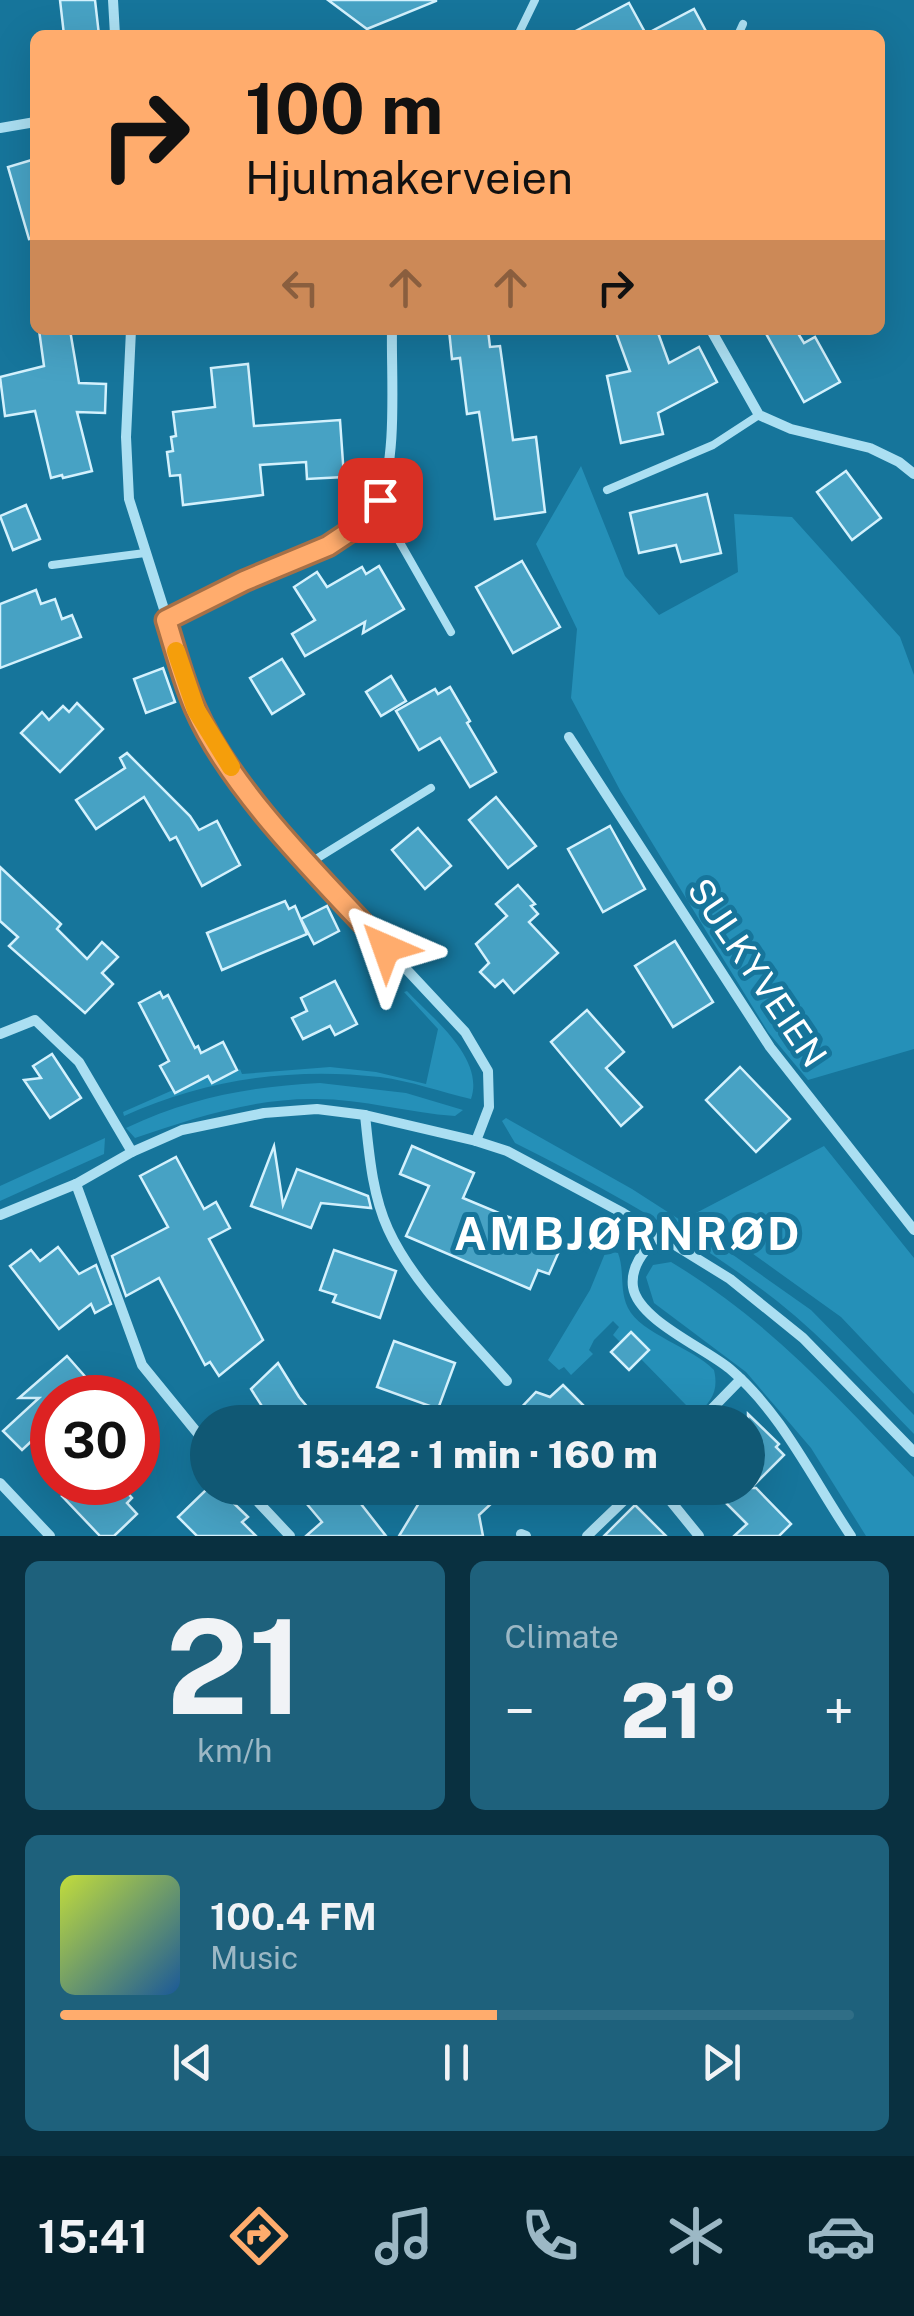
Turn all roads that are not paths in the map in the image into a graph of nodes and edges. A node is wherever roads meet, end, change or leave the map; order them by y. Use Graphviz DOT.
graph roads {
  1 [pos="113,0"];
  2 [pos="536,0"];
  3 [pos="744,24"];
  4 [pos="115,30"];
  5 [pos="521,30"];
  6 [pos="741,30"];
  7 [pos="30,123"];
  8 [pos="0,128"];
  9 [pos="131,335"];
  10 [pos="392,335"];
  11 [pos="713,335"];
  12 [pos="759,415"];
  13 [pos="914,474"];
  14 [pos="607,490"];
  15 [pos="372,510"];
  16 [pos="145,553"];
  17 [pos="52,565"];
  18 [pos="166,620"];
  19 [pos="451,632"];
  20 [pos="569,737"];
  21 [pos="431,788"];
  22 [pos="308,864"];
  23 [pos="0,1034"];
  24 [pos="365,1115"];
  25 [pos="476,1141"];
  26 [pos="132,1152"];
  27 [pos="76,1184"];
  28 [pos="0,1215"];
  29 [pos="914,1230"];
  30 [pos="659,1234"];
  31 [pos="741,1379"];
  32 [pos="507,1381"];
  33 [pos="716,1405"];
  34 [pos="190,1424"];
  35 [pos="914,1452"];
  36 [pos="0,1483"];
  37 [pos="260,1505"];
  38 [pos="618,1505"];
  39 [pos="674,1505"];
  40 [pos="50,1536"];
  41 [pos="290,1536"];
  42 [pos="586,1536"];
  43 [pos="699,1536"];
  44 [pos="851,1536"];
  1 -- 4 [label="street"];
  2 -- 5 [label="lane"];
  3 -- 6 [label="lane"];
  7 -- 8 [label="street"];
  9 -- 16 [label="street"];
  10 -- 15 [label="street"];
  11 -- 12 [label="street"];
  12 -- 13 [label="street"];
  12 -- 14 [label="lane"];
  15 -- 18 [label="street"];
  15 -- 19 [label="lane"];
  16 -- 17 [label="lane"];
  16 -- 18 [label="street"];
  18 -- 22 [label="street"];
  20 -- 29 [label="street, SULKYVEIEN"];
  21 -- 22 [label="lane"];
  22 -- 25 [label="street"];
  23 -- 26 [label="street"];
  24 -- 25 [label="street"];
  24 -- 26 [label="street"];
  24 -- 32 [label="street"];
  25 -- 30 [label="street"];
  26 -- 27 [label="street"];
  27 -- 28 [label="street"];
  27 -- 34 [label="street"];
  30 -- 31 [label="street"];
  30 -- 35 [label="street"];
  31 -- 33 [label="street"];
  31 -- 44 [label="street"];
  36 -- 40 [label="street"];
  37 -- 41 [label="street"];
  38 -- 42 [label="street"];
  39 -- 43 [label="street"];
}
